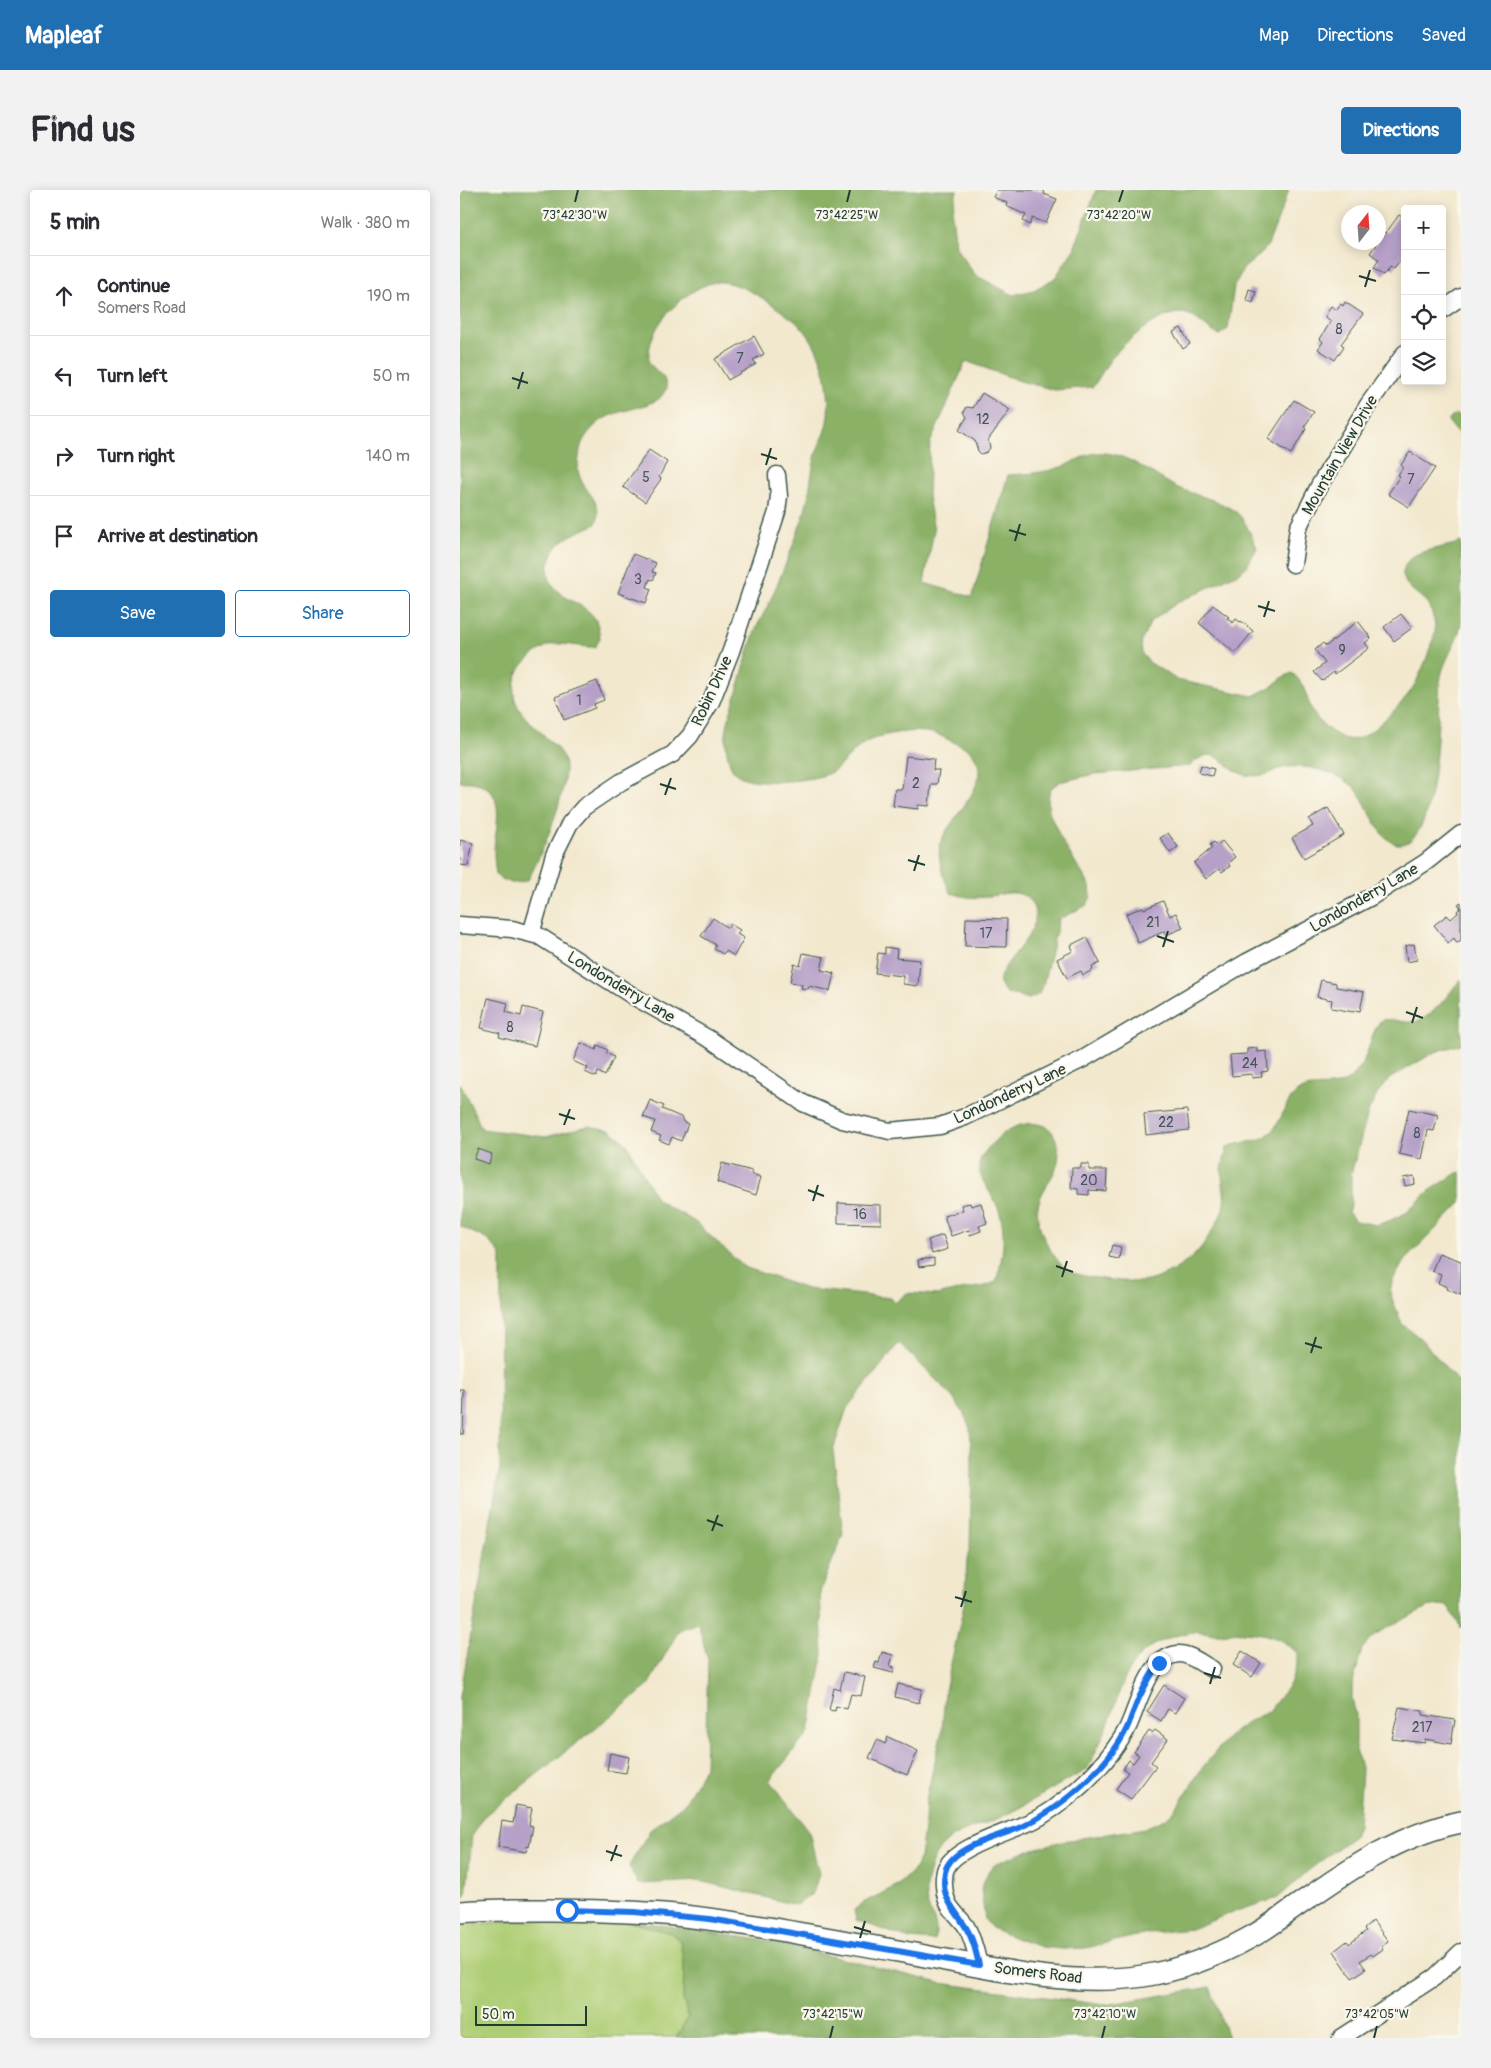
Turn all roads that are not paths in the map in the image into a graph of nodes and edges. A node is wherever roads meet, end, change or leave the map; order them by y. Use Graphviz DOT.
graph roads {
  1 [pos="1461,297"];
  2 [pos="1446,307"];
  3 [pos="1401,359"];
  4 [pos="777,475"];
  5 [pos="1292,564"];
  6 [pos="1461,834"];
  7 [pos="460,926"];
  8 [pos="531,934"];
  9 [pos="1212,1669"];
  10 [pos="1461,1822"];
  11 [pos="460,1912"];
  12 [pos="1461,1952"];
  13 [pos="979,1965"];
  14 [pos="1340,2038"];
  1 -- 2 [label="street"];
  3 -- 5 [label="street, Mountain View Drive"];
  4 -- 8 [label="street, Robin Drive"];
  6 -- 8 [label="street, Londonderry Lane"];
  7 -- 8 [label="street, Londonderry Lane"];
  9 -- 13 [label="street"];
  10 -- 13 [label="main road, Somers Road"];
  11 -- 13 [label="main road, Somers Road"];
  12 -- 14 [label="street"];
}
